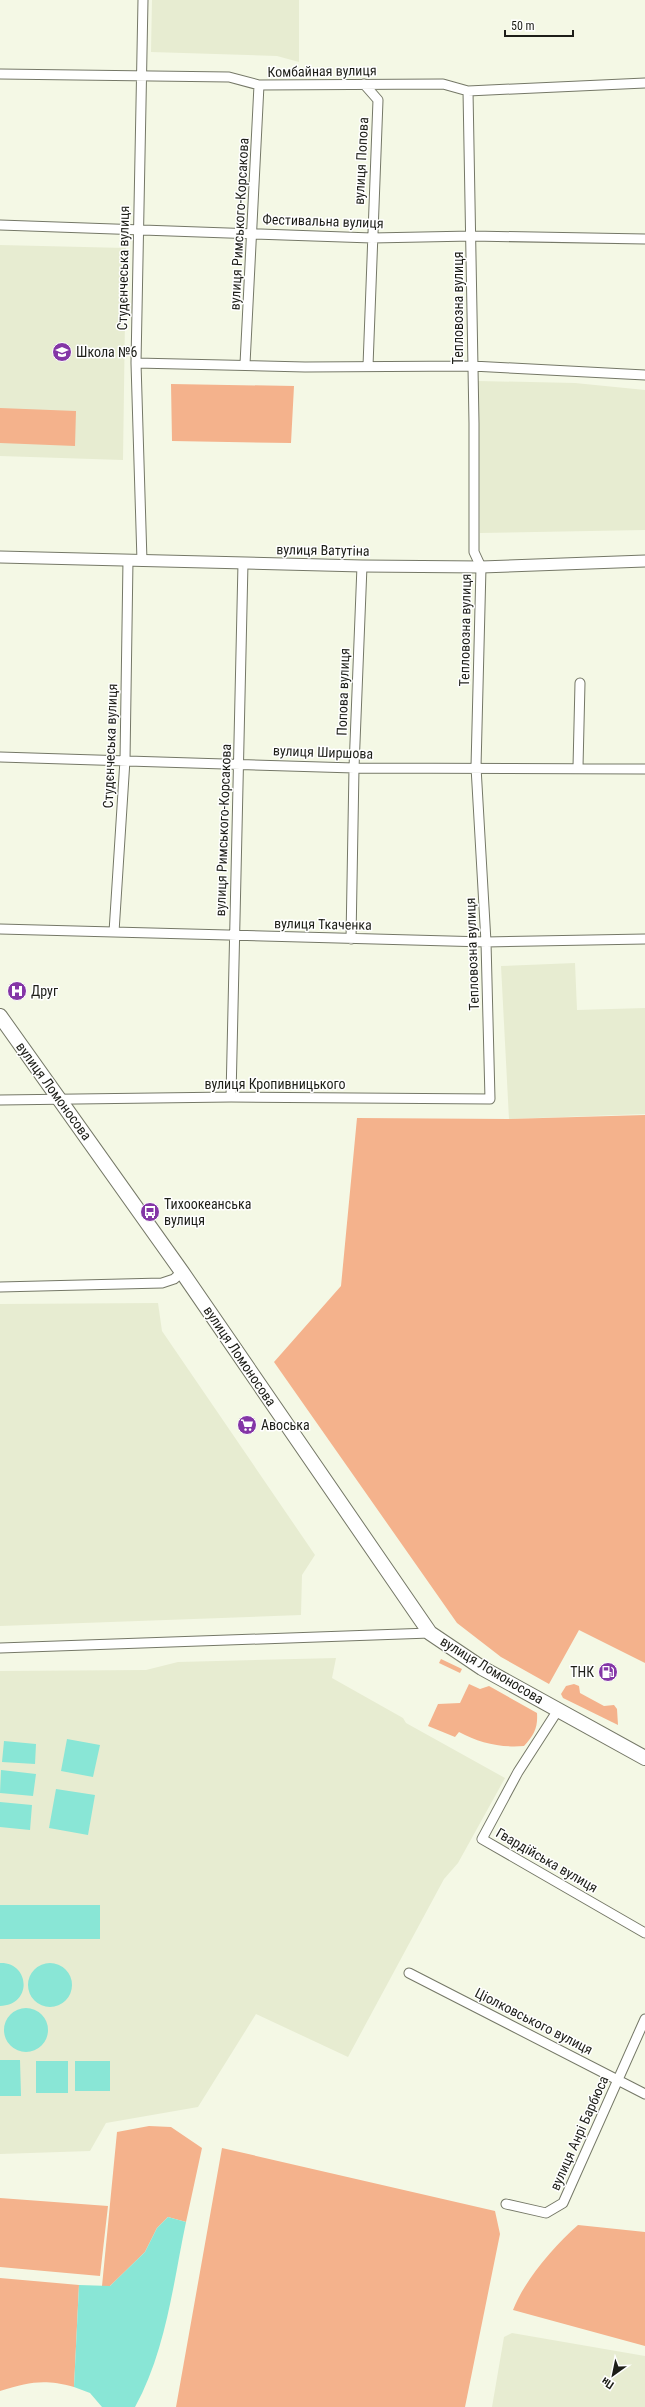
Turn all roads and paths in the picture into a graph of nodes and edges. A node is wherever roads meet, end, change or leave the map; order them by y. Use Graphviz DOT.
graph roads {
  1 [pos="143,0"];
  2 [pos="0,74"];
  3 [pos="141,74"];
  4 [pos="645,83"];
  5 [pos="364,84"];
  6 [pos="259,86"];
  7 [pos="468,91"];
  8 [pos="0,225"];
  9 [pos="138,230"];
  10 [pos="253,233"];
  11 [pos="472,236"];
  12 [pos="372,238"];
  13 [pos="645,239"];
  14 [pos="136,363"];
  15 [pos="245,364"];
  16 [pos="368,366"];
  17 [pos="472,366"];
  18 [pos="645,375"];
  19 [pos="0,556"];
  20 [pos="128,560"];
  21 [pos="142,561"];
  22 [pos="645,561"];
  23 [pos="243,563"];
  24 [pos="362,566"];
  25 [pos="481,567"];
  26 [pos="580,683"];
  27 [pos="0,757"];
  28 [pos="125,760"];
  29 [pos="239,764"];
  30 [pos="476,767"];
  31 [pos="354,768"];
  32 [pos="578,768"];
  33 [pos="645,769"];
  34 [pos="0,929"];
  35 [pos="114,932"];
  36 [pos="233,936"];
  37 [pos="351,939"];
  38 [pos="645,939"];
  39 [pos="486,942"];
  40 [pos="0,1016"];
  41 [pos="231,1097"];
  42 [pos="60,1098"];
  43 [pos="490,1099"];
  44 [pos="0,1100"];
  45 [pos="182,1272"];
  46 [pos="0,1287"];
  47 [pos="430,1633"];
  48 [pos="0,1648"];
  49 [pos="558,1710"];
  50 [pos="645,1758"];
  51 [pos="645,1933"];
  52 [pos="409,1973"];
  53 [pos="645,2019"];
  54 [pos="618,2079"];
  55 [pos="645,2094"];
  56 [pos="506,2204"];
  1 -- 3 [label="street, Студєнчеська вулиця"];
  2 -- 3 [label="street, Комбайная вулиця"];
  3 -- 6 [label="street, Комбайная вулиця"];
  3 -- 9 [label="street, Студєнчеська вулиця"];
  4 -- 7 [label="street, Комбайная вулиця"];
  5 -- 6 [label="street, Комбайная вулиця"];
  5 -- 7 [label="street, Комбайная вулиця"];
  5 -- 12 [label="street, вулиця Попова"];
  6 -- 10 [label="street, вулиця Римського-Корсакова"];
  7 -- 11 [label="street, Тепловозна вулиця"];
  8 -- 9 [label="street, Фестивальна вулиця"];
  9 -- 10 [label="street, Фестивальна вулиця"];
  9 -- 14 [label="street, Студєнчеська вулиця"];
  10 -- 12 [label="street, Фестивальна вулиця"];
  10 -- 15 [label="street, вулиця Римського-Корсакова"];
  11 -- 12 [label="street, Фестивальна вулиця"];
  11 -- 13 [label="street, Фестивальна вулиця"];
  11 -- 17 [label="street, Тепловозна вулиця"];
  12 -- 16 [label="street, вулиця Попова"];
  14 -- 15 [label="street"];
  14 -- 21 [label="street, Студєнчеська вулиця"];
  15 -- 16 [label="street"];
  16 -- 17 [label="street"];
  17 -- 18 [label="street"];
  17 -- 25 [label="street, Тепловозна вулиця"];
  19 -- 20 [label="street, вулиця Ватутіна"];
  20 -- 21 [label="street, вулиця Ватутіна"];
  20 -- 28 [label="street, Студєнчеська вулиця"];
  21 -- 23 [label="street, вулиця Ватутіна"];
  22 -- 25 [label="street, вулиця Ватутіна"];
  23 -- 24 [label="street, вулиця Ватутіна"];
  23 -- 29 [label="street, вулиця Римського-Корсакова"];
  24 -- 25 [label="street, вулиця Ватутіна"];
  24 -- 31 [label="street, Попова вулиця"];
  25 -- 30 [label="street, Тепловозна вулиця"];
  26 -- 32 [label="street"];
  27 -- 28 [label="street, вулиця Ширшова"];
  28 -- 29 [label="street, вулиця Ширшова"];
  28 -- 35 [label="street, Студєнчеська вулиця"];
  29 -- 31 [label="street, вулиця Ширшова"];
  29 -- 36 [label="street, вулиця Римського-Корсакова"];
  30 -- 31 [label="street, вулиця Ширшова"];
  30 -- 32 [label="street, вулиця Ширшова"];
  30 -- 39 [label="street, Тепловозна вулиця"];
  31 -- 37 [label="street, Попова вулиця"];
  32 -- 33 [label="street, вулиця Ширшова"];
  34 -- 35 [label="street, вулиця Ткаченка"];
  35 -- 36 [label="street, вулиця Ткаченка"];
  36 -- 37 [label="street, вулиця Ткаченка"];
  36 -- 41 [label="street, вулиця Римського-Корсакова"];
  37 -- 39 [label="street, вулиця Ткаченка"];
  38 -- 39 [label="street, вулиця Ткаченка"];
  39 -- 43 [label="street, Тепловозна вулиця"];
  40 -- 42 [label="main road, вулиця Ломоносова"];
  41 -- 42 [label="street, вулиця Кропивницького"];
  41 -- 43 [label="street, вулиця Кропивницького"];
  42 -- 44 [label="street, вулиця Кропивницького"];
  42 -- 45 [label="main road, вулиця Ломоносова"];
  45 -- 46 [label="street"];
  45 -- 47 [label="main road, вулиця Ломоносова"];
  47 -- 48 [label="street"];
  47 -- 49 [label="main road, вулиця Ломоносова"];
  49 -- 50 [label="main road, вулиця Ломоносова"];
  49 -- 51 [label="street, Гвардійська вулиця"];
  52 -- 54 [label="street, Ціолковського вулиця"];
  53 -- 54 [label="street, вулиця Анрі Барбюса"];
  54 -- 55 [label="street, Ціолковського вулиця"];
  54 -- 56 [label="street, вулиця Анрі Барбюса"];
}
